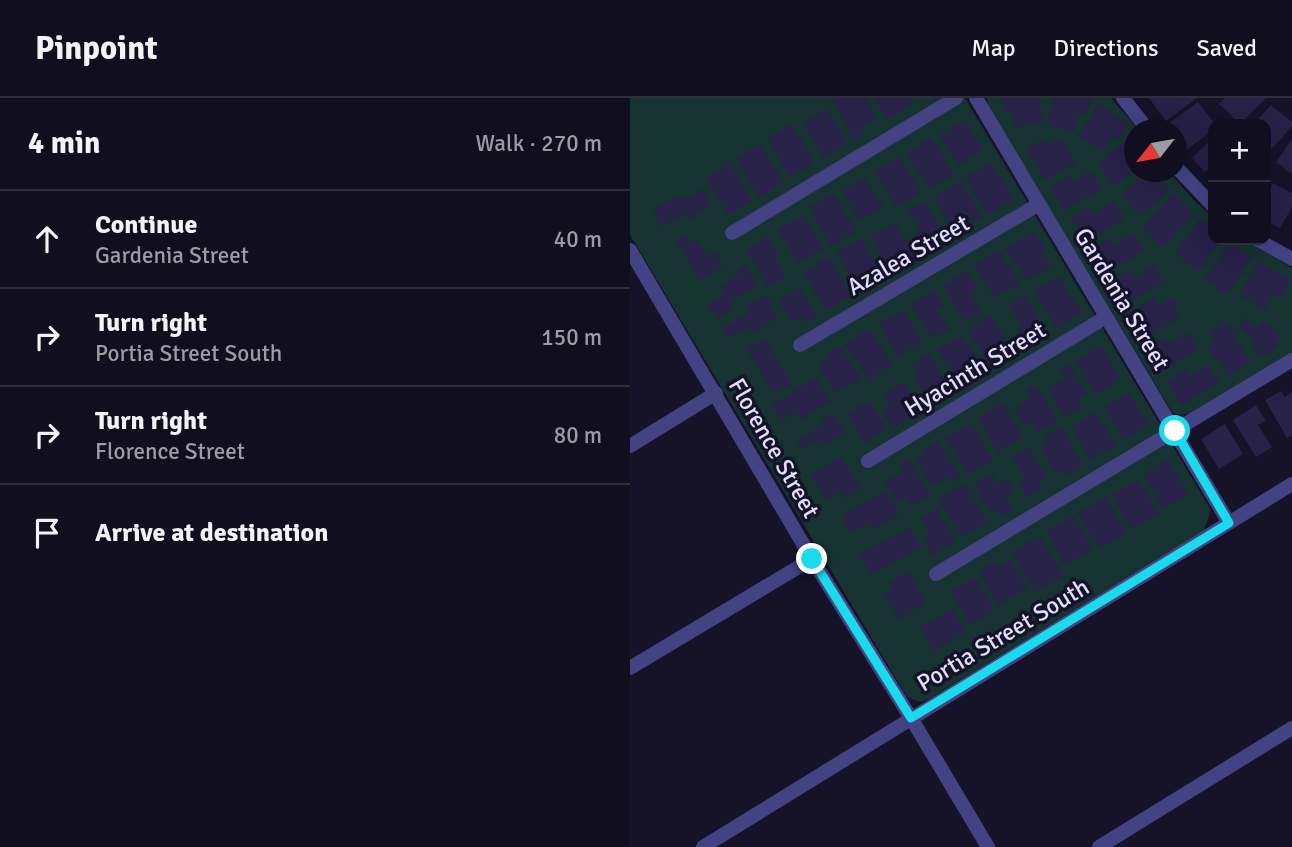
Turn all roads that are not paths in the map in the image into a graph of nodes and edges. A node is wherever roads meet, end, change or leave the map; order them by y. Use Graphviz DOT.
graph roads {
  1 [pos="956,98"];
  2 [pos="976,98"];
  3 [pos="1123,98"];
  4 [pos="1139,119"];
  5 [pos="1187,179"];
  6 [pos="1208,201"];
  7 [pos="1039,204"];
  8 [pos="732,233"];
  9 [pos="1267,245"];
  10 [pos="630,250"];
  11 [pos="1292,259"];
  12 [pos="1106,317"];
  13 [pos="800,345"];
  14 [pos="1292,360"];
  15 [pos="716,393"];
  16 [pos="1175,431"];
  17 [pos="630,446"];
  18 [pos="868,461"];
  19 [pos="1292,484"];
  20 [pos="1229,523"];
  21 [pos="812,559"];
  22 [pos="936,574"];
  23 [pos="630,668"];
  24 [pos="911,718"];
  25 [pos="1292,728"];
  26 [pos="703,847"];
  27 [pos="988,847"];
  28 [pos="1099,847"];
  1 -- 8 [label="street"];
  2 -- 7 [label="street, Gardenia Street"];
  3 -- 4 [label="street"];
  5 -- 6 [label="street"];
  7 -- 12 [label="street, Gardenia Street"];
  7 -- 13 [label="street, Azalea Street"];
  9 -- 11 [label="street"];
  10 -- 15 [label="street, Florence Street"];
  12 -- 16 [label="street, Gardenia Street"];
  12 -- 18 [label="street, Hyacinth Street"];
  14 -- 16 [label="street"];
  15 -- 17 [label="street"];
  15 -- 21 [label="street, Florence Street"];
  16 -- 20 [label="street, Gardenia Street"];
  16 -- 22 [label="street"];
  19 -- 20 [label="street, Portia Street South"];
  20 -- 24 [label="street, Portia Street South"];
  21 -- 23 [label="street"];
  21 -- 24 [label="street, Florence Street"];
  24 -- 26 [label="street, Portia Street South"];
  24 -- 27 [label="street, Florence Street"];
  25 -- 28 [label="street"];
}
